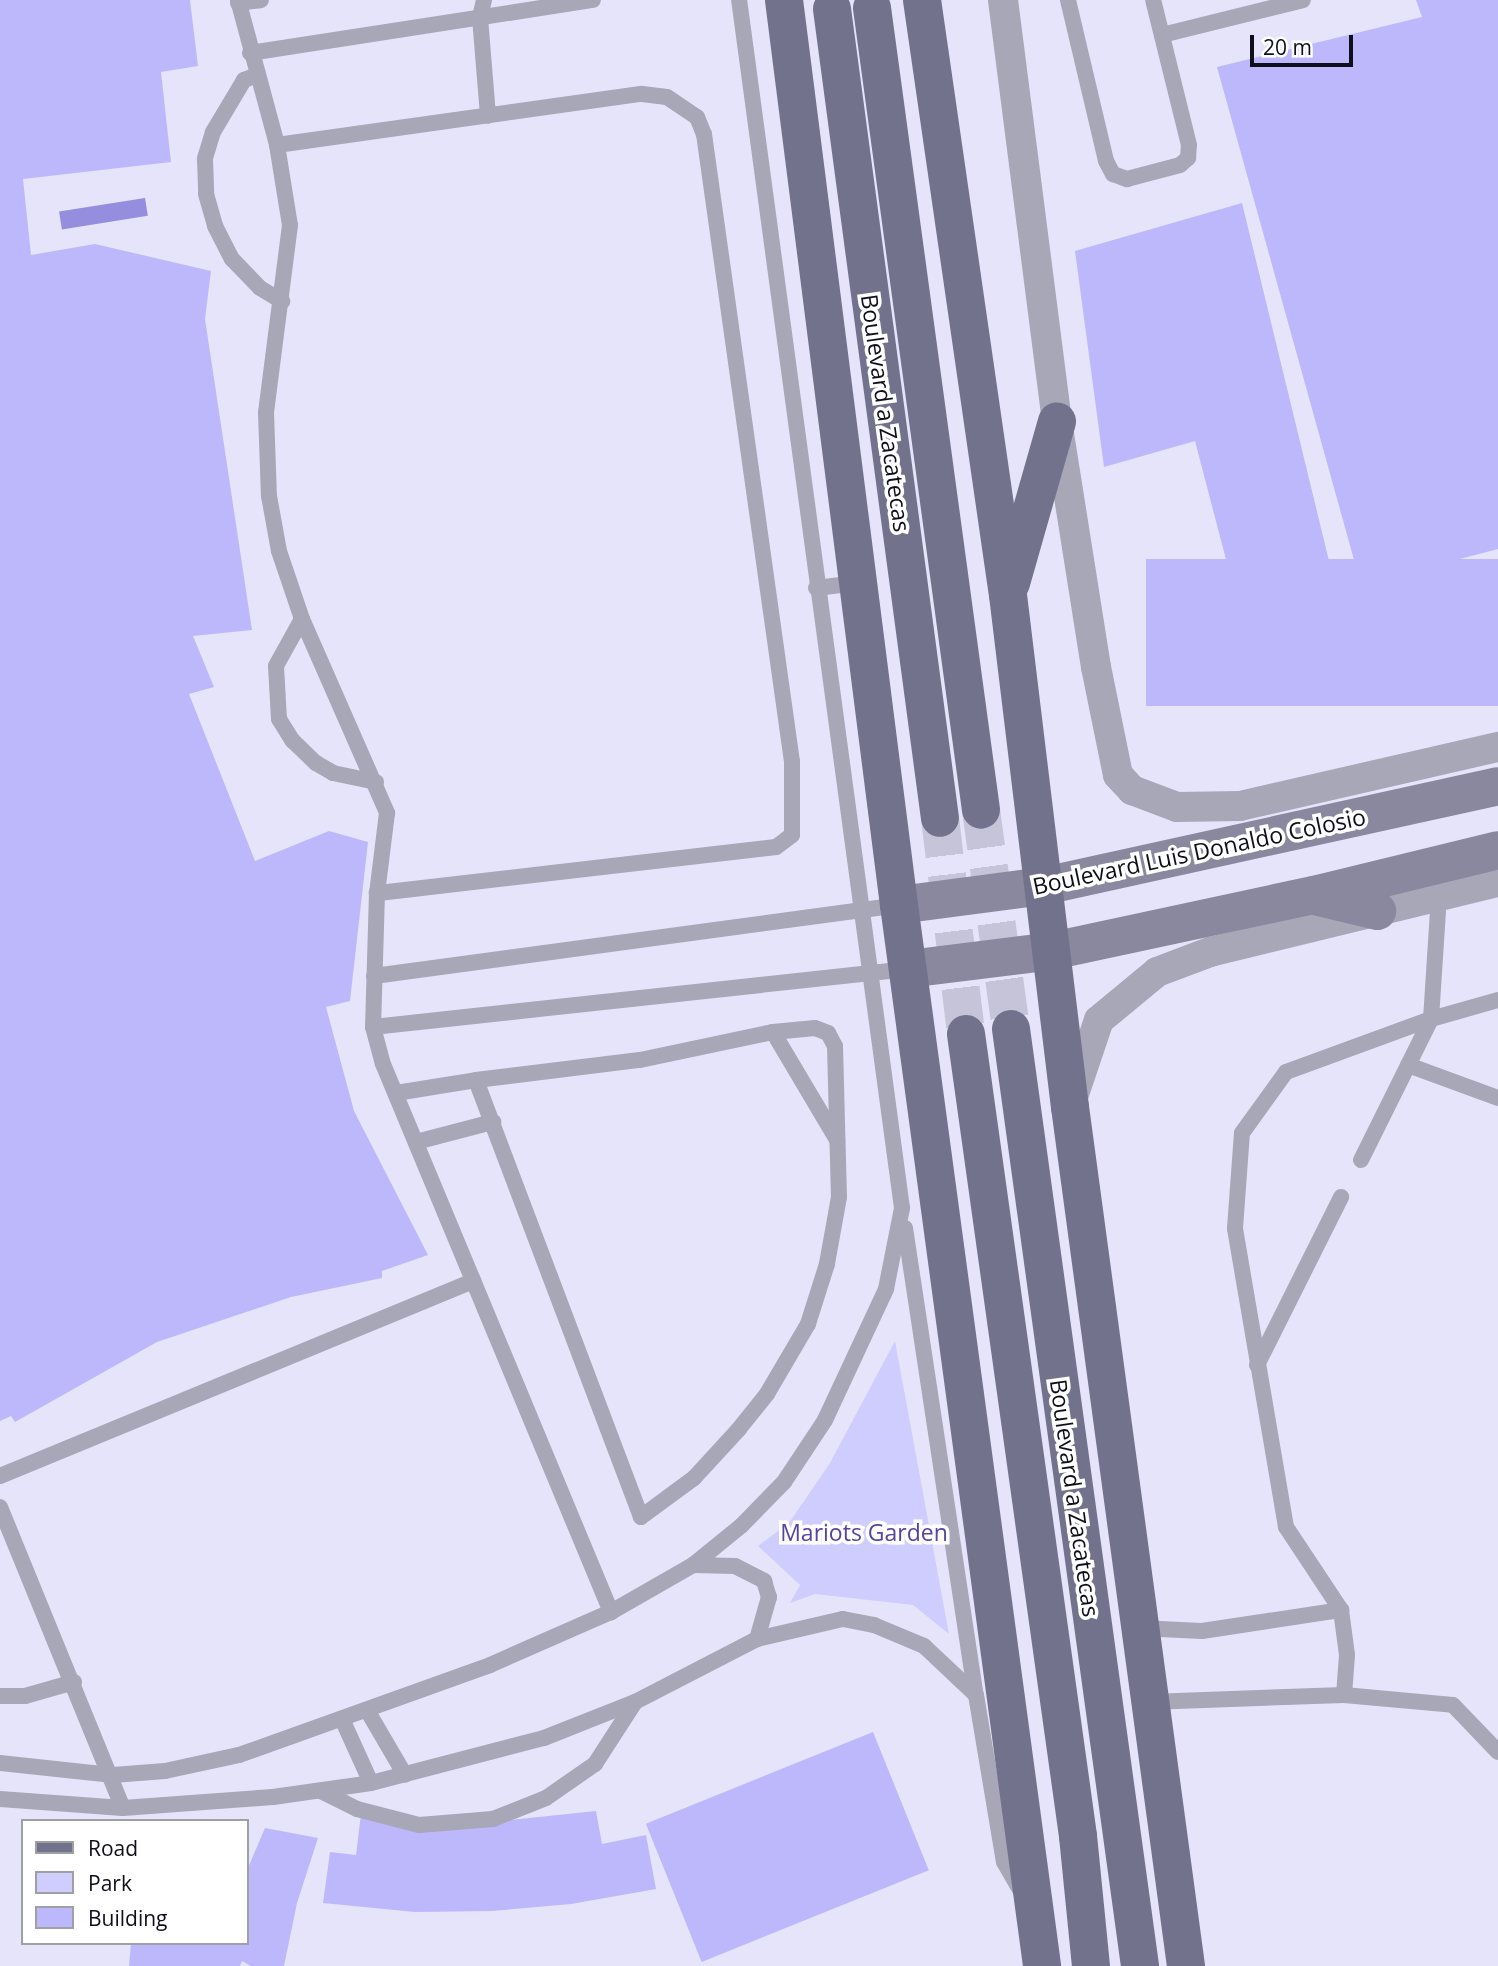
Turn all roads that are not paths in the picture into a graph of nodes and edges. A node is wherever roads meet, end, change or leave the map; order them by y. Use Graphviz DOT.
graph roads {
  1 [pos="261,0"];
  2 [pos="484,0"];
  3 [pos="593,0"];
  4 [pos="739,0"];
  5 [pos="784,0"];
  6 [pos="922,0"];
  7 [pos="1003,0"];
  8 [pos="1068,0"];
  9 [pos="1153,0"];
  10 [pos="1303,0"];
  11 [pos="238,2"];
  12 [pos="873,8"];
  13 [pos="832,9"];
  14 [pos="480,18"];
  15 [pos="1162,34"];
  16 [pos="250,53"];
  17 [pos="257,75"];
  18 [pos="488,116"];
  19 [pos="277,145"];
  20 [pos="282,301"];
  21 [pos="1057,421"];
  22 [pos="858,583"];
  23 [pos="816,588"];
  24 [pos="1008,595"];
  25 [pos="302,619"];
  26 [pos="1498,747"];
  27 [pos="376,782"];
  28 [pos="1498,786"];
  29 [pos="981,810"];
  30 [pos="940,818"];
  31 [pos="1498,850"];
  32 [pos="1498,882"];
  33 [pos="1044,886"];
  34 [pos="377,893"];
  35 [pos="1314,895"];
  36 [pos="1439,896"];
  37 [pos="899,905"];
  38 [pos="861,911"];
  39 [pos="1377,911"];
  40 [pos="1052,951"];
  41 [pos="889,971"];
  42 [pos="374,976"];
  43 [pos="1498,1000"];
  44 [pos="1431,1019"];
  45 [pos="373,1027"];
  46 [pos="1011,1029"];
  47 [pos="773,1032"];
  48 [pos="966,1034"];
  49 [pos="1408,1065"];
  50 [pos="476,1080"];
  51 [pos="396,1093"];
  52 [pos="1498,1098"];
  53 [pos="1070,1107"];
  54 [pos="493,1122"];
  55 [pos="415,1142"];
  56 [pos="839,1142"];
  57 [pos="1361,1160"];
  58 [pos="1342,1197"];
  59 [pos="902,1208"];
  60 [pos="473,1281"];
  61 [pos="1257,1365"];
  62 [pos="0,1476"];
  63 [pos="0,1507"];
  64 [pos="693,1565"];
  65 [pos="1341,1610"];
  66 [pos="611,1612"];
  67 [pos="1138,1628"];
  68 [pos="758,1639"];
  69 [pos="74,1682"];
  70 [pos="976,1695"];
  71 [pos="1344,1695"];
  72 [pos="0,1696"];
  73 [pos="635,1702"];
  74 [pos="1150,1702"];
  75 [pos="367,1710"];
  76 [pos="342,1719"];
  77 [pos="1498,1752"];
  78 [pos="0,1763"];
  79 [pos="113,1775"];
  80 [pos="405,1775"];
  81 [pos="371,1783"];
  82 [pos="321,1791"];
  83 [pos="0,1799"];
  84 [pos="123,1808"];
  85 [pos="1036,1928"];
  86 [pos="1042,1966"];
  87 [pos="1091,1966"];
  88 [pos="1140,1966"];
  89 [pos="1186,1966"];
  1 -- 11 [label="lane"];
  2 -- 14 [label="lane"];
  3 -- 14 [label="lane"];
  4 -- 23 [label="lane"];
  5 -- 22 [label="main road"];
  6 -- 24 [label="main road"];
  7 -- 21 [label="street"];
  8 -- 15 [label="lane"];
  9 -- 15 [label="lane"];
  10 -- 15 [label="lane"];
  11 -- 16 [label="lane"];
  12 -- 29 [label="main road, Boulevard a Zacatecas"];
  13 -- 30 [label="main road, Boulevard a Zacatecas"];
  14 -- 16 [label="lane"];
  14 -- 18 [label="lane"];
  16 -- 17 [label="lane"];
  17 -- 19 [label="lane"];
  17 -- 20 [label="lane"];
  18 -- 19 [label="lane"];
  18 -- 34 [label="lane"];
  19 -- 20 [label="lane"];
  20 -- 25 [label="lane"];
  21 -- 24 [label="main road"];
  21 -- 26 [label="street, Boulevard Luis Donaldo Colosio"];
  22 -- 23 [label="lane"];
  22 -- 37 [label="main road"];
  23 -- 38 [label="lane"];
  24 -- 33 [label="main road"];
  25 -- 27 [label="lane"];
  25 -- 27 [label="lane"];
  27 -- 34 [label="lane"];
  28 -- 33 [label="main road, Boulevard Luis Donaldo Colosio"];
  31 -- 35 [label="main road"];
  32 -- 36 [label="street"];
  33 -- 37 [label="main road, Boulevard Luis Donaldo Colosio"];
  33 -- 40 [label="main road"];
  34 -- 42 [label="lane"];
  35 -- 39 [label="main road"];
  35 -- 40 [label="main road"];
  36 -- 39 [label="street"];
  36 -- 44 [label="lane"];
  37 -- 38 [label="lane"];
  37 -- 41 [label="main road"];
  38 -- 41 [label="lane"];
  38 -- 42 [label="lane"];
  39 -- 53 [label="street"];
  40 -- 41 [label="main road"];
  40 -- 53 [label="main road"];
  41 -- 45 [label="lane"];
  41 -- 59 [label="lane"];
  41 -- 85 [label="main road"];
  42 -- 45 [label="lane"];
  43 -- 44 [label="lane"];
  44 -- 49 [label="lane"];
  44 -- 61 [label="lane"];
  45 -- 51 [label="lane"];
  46 -- 88 [label="main road, Boulevard a Zacatecas"];
  47 -- 50 [label="lane"];
  47 -- 56 [label="lane"];
  47 -- 56 [label="lane"];
  48 -- 87 [label="main road, Boulevard a Zacatecas"];
  49 -- 52 [label="lane"];
  49 -- 57 [label="lane"];
  50 -- 51 [label="lane"];
  50 -- 54 [label="lane"];
  51 -- 55 [label="lane"];
  53 -- 67 [label="main road"];
  54 -- 55 [label="lane"];
  54 -- 56 [label="lane"];
  55 -- 60 [label="lane"];
  58 -- 61 [label="lane"];
  59 -- 64 [label="lane"];
  59 -- 70 [label="lane"];
  60 -- 62 [label="lane"];
  60 -- 66 [label="lane"];
  61 -- 65 [label="lane"];
  63 -- 69 [label="lane"];
  64 -- 66 [label="lane"];
  64 -- 68 [label="lane"];
  65 -- 67 [label="lane"];
  65 -- 71 [label="lane"];
  66 -- 75 [label="lane"];
  67 -- 74 [label="main road"];
  68 -- 70 [label="lane"];
  68 -- 73 [label="lane"];
  69 -- 72 [label="lane"];
  69 -- 79 [label="lane"];
  70 -- 85 [label="lane"];
  71 -- 74 [label="lane"];
  71 -- 77 [label="lane"];
  73 -- 80 [label="lane"];
  73 -- 82 [label="lane"];
  74 -- 89 [label="main road"];
  75 -- 76 [label="lane"];
  75 -- 80 [label="lane"];
  76 -- 79 [label="lane"];
  76 -- 81 [label="lane"];
  78 -- 79 [label="lane"];
  79 -- 84 [label="lane"];
  80 -- 81 [label="lane"];
  81 -- 82 [label="lane"];
  82 -- 84 [label="lane"];
  83 -- 84 [label="lane"];
  85 -- 86 [label="main road"];
}
